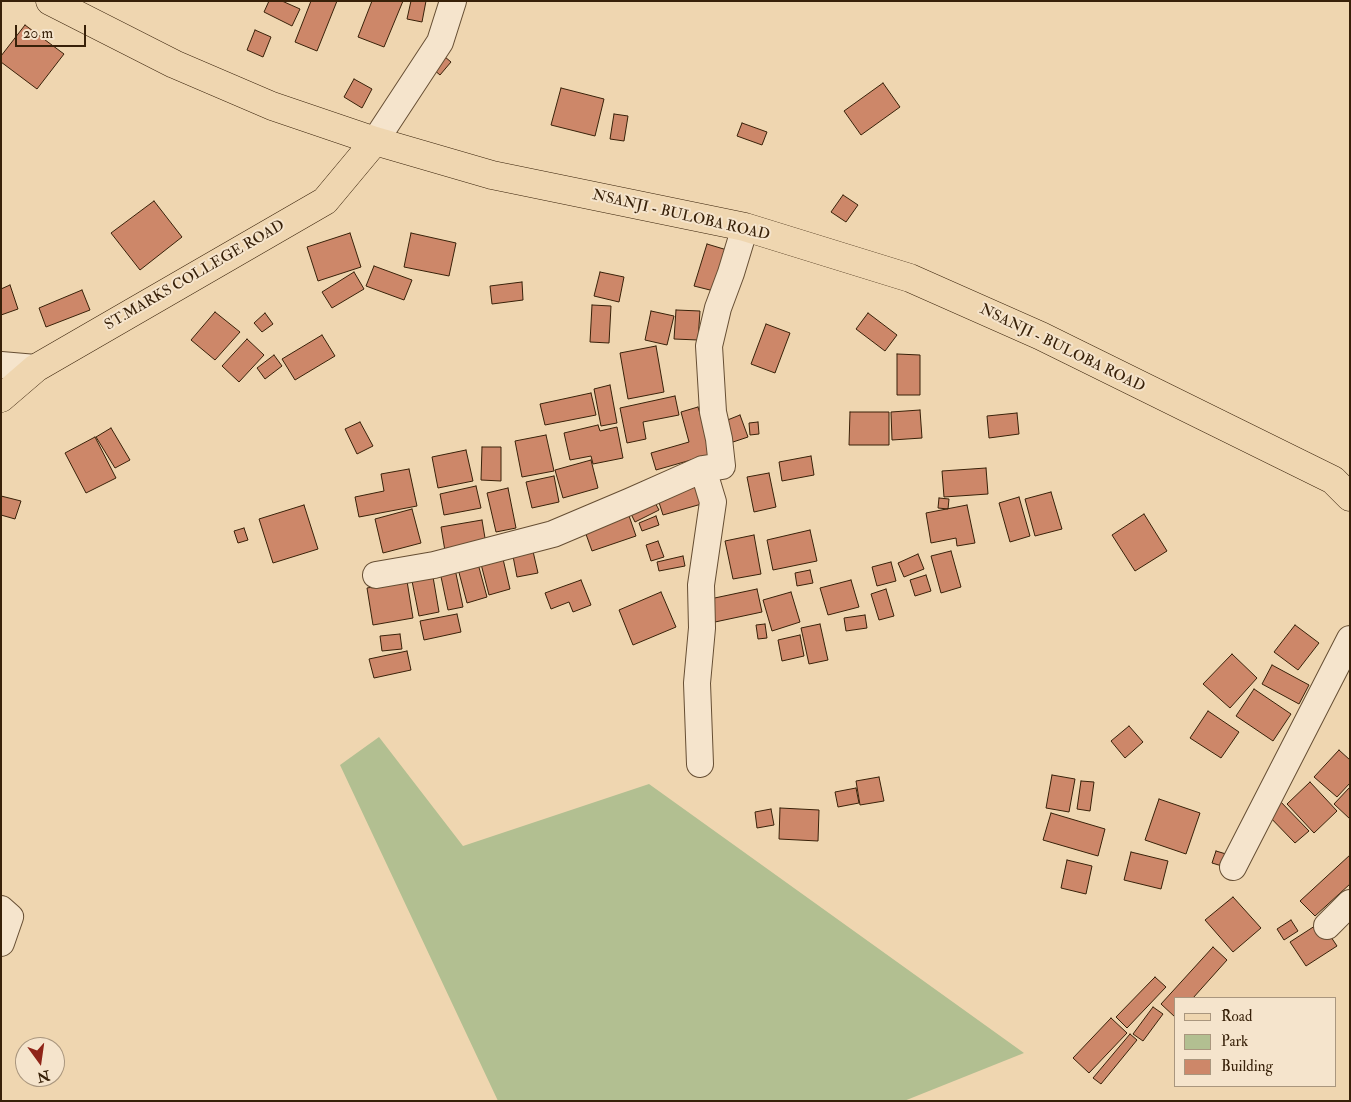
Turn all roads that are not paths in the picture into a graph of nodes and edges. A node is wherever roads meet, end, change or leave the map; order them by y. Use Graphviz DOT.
graph roads {
  1 [pos="50,1"];
  2 [pos="453,1"];
  3 [pos="376,141"];
  4 [pos="745,227"];
  5 [pos="1,365"];
  6 [pos="36,368"];
  7 [pos="1,398"];
  8 [pos="703,469"];
  9 [pos="1350,497"];
  10 [pos="376,575"];
  11 [pos="1350,639"];
  12 [pos="700,764"];
  13 [pos="1234,867"];
  14 [pos="1350,903"];
  15 [pos="1,909"];
  16 [pos="1327,926"];
  17 [pos="1,943"];
  1 -- 3 [label="main road, NSANJI - BULOBA ROAD"];
  2 -- 3 [label="street"];
  3 -- 4 [label="main road, NSANJI - BULOBA ROAD"];
  3 -- 6 [label="main road, ST.MARKS COLLEGE ROAD"];
  4 -- 8 [label="street"];
  4 -- 9 [label="main road, NSANJI - BULOBA ROAD"];
  5 -- 6 [label="street"];
  6 -- 7 [label="main road, ST.MARKS COLLEGE ROAD"];
  8 -- 10 [label="street"];
  8 -- 12 [label="street"];
  11 -- 13 [label="street"];
  14 -- 16 [label="street"];
  15 -- 17 [label="street"];
}
